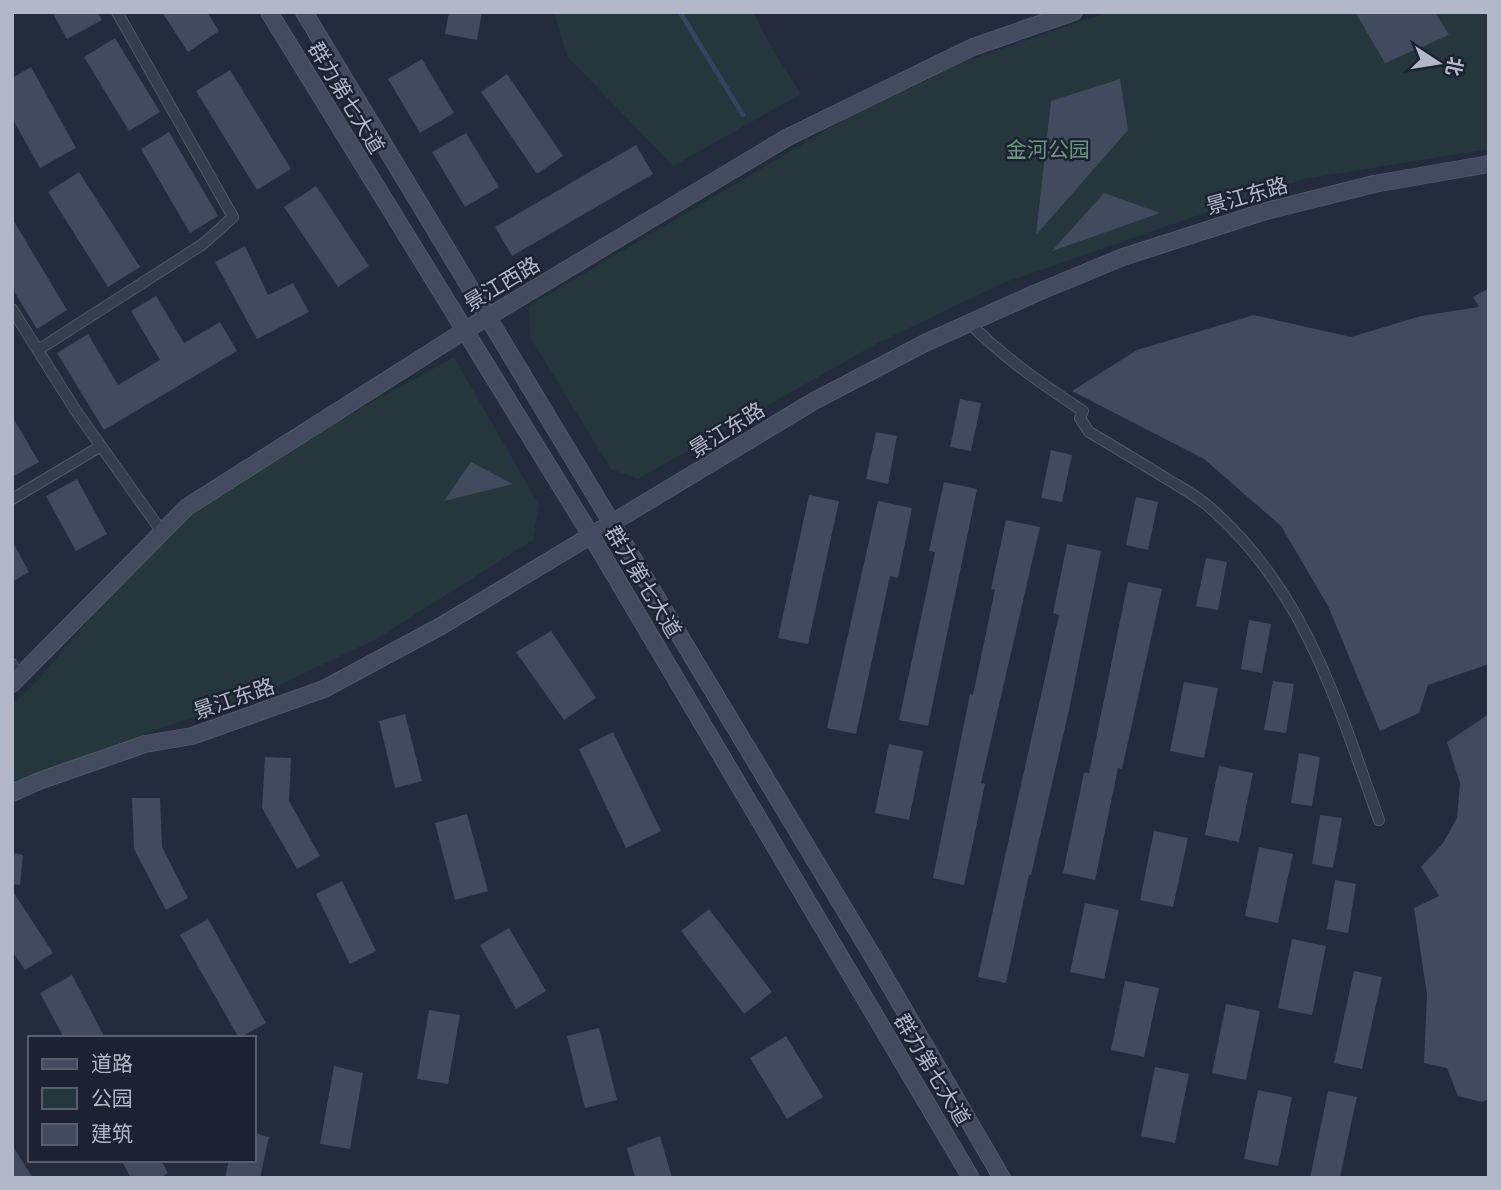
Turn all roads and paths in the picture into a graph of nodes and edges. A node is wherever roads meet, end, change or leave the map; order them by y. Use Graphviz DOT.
graph roads {
  1 [pos="117,12"];
  2 [pos="270,12"];
  3 [pos="304,12"];
  4 [pos="1074,12"];
  5 [pos="1489,164"];
  6 [pos="12,309"];
  7 [pos="487,318"];
  8 [pos="969,323"];
  9 [pos="464,331"];
  10 [pos="38,350"];
  11 [pos="101,446"];
  12 [pos="12,499"];
  13 [pos="613,524"];
  14 [pos="162,532"];
  15 [pos="592,537"];
  16 [pos="15,675"];
  17 [pos="12,793"];
  18 [pos="1378,820"];
  19 [pos="971,1178"];
  20 [pos="1002,1178"];
  1 -- 10 [label="street"];
  2 -- 9 [label="main road, 群力第七大道"];
  3 -- 7 [label="main road, 群力第七大道"];
  4 -- 7 [label="main road, 景江西路"];
  5 -- 8 [label="main road, 景江东路"];
  6 -- 10 [label="street"];
  7 -- 9 [label="main road, 景江西路"];
  7 -- 13 [label="main road, 群力第七大道"];
  8 -- 13 [label="main road, 景江东路"];
  8 -- 18 [label="street"];
  9 -- 14 [label="main road, 景江西路"];
  9 -- 15 [label="main road, 群力第七大道"];
  10 -- 11 [label="street"];
  11 -- 12 [label="street"];
  11 -- 14 [label="street"];
  13 -- 15 [label="main road, 景江东路"];
  13 -- 20 [label="main road, 群力第七大道"];
  14 -- 16 [label="main road, 景江西路"];
  15 -- 17 [label="main road, 景江东路"];
  15 -- 19 [label="main road, 群力第七大道"];
}
